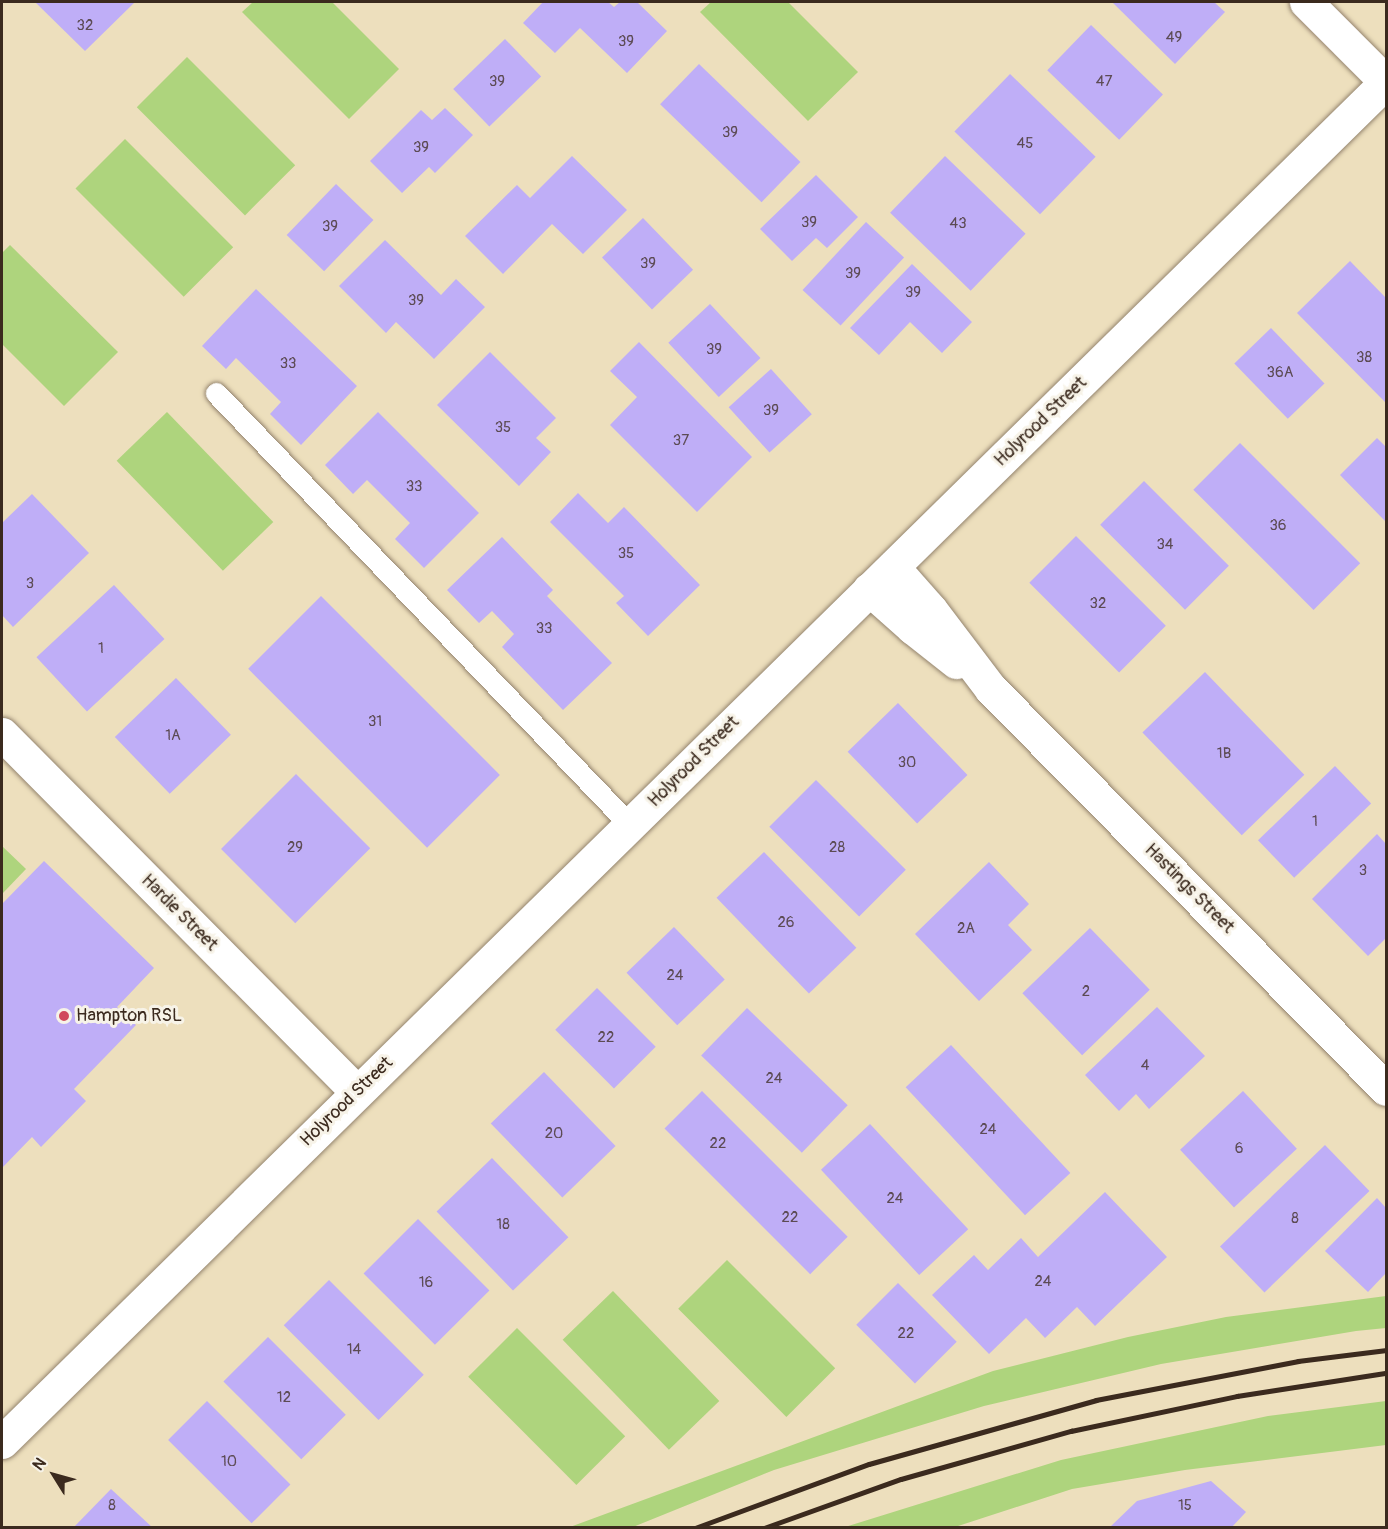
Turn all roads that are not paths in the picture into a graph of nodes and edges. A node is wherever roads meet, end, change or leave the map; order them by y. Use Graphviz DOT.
graph roads {
  1 [pos="1306,2"];
  2 [pos="1386,82"];
  3 [pos="216,393"];
  4 [pos="881,578"];
  5 [pos="2,734"];
  6 [pos="630,825"];
  7 [pos="1386,1089"];
  8 [pos="357,1092"];
  9 [pos="2,1442"];
  1 -- 2 [label="street"];
  2 -- 4 [label="street, Holyrood Street"];
  3 -- 6 [label="lane"];
  4 -- 6 [label="street, Holyrood Street"];
  4 -- 7 [label="street, Hastings Street"];
  5 -- 8 [label="street, Hardie Street"];
  6 -- 8 [label="street, Holyrood Street"];
  8 -- 9 [label="street, Holyrood Street"];
}
